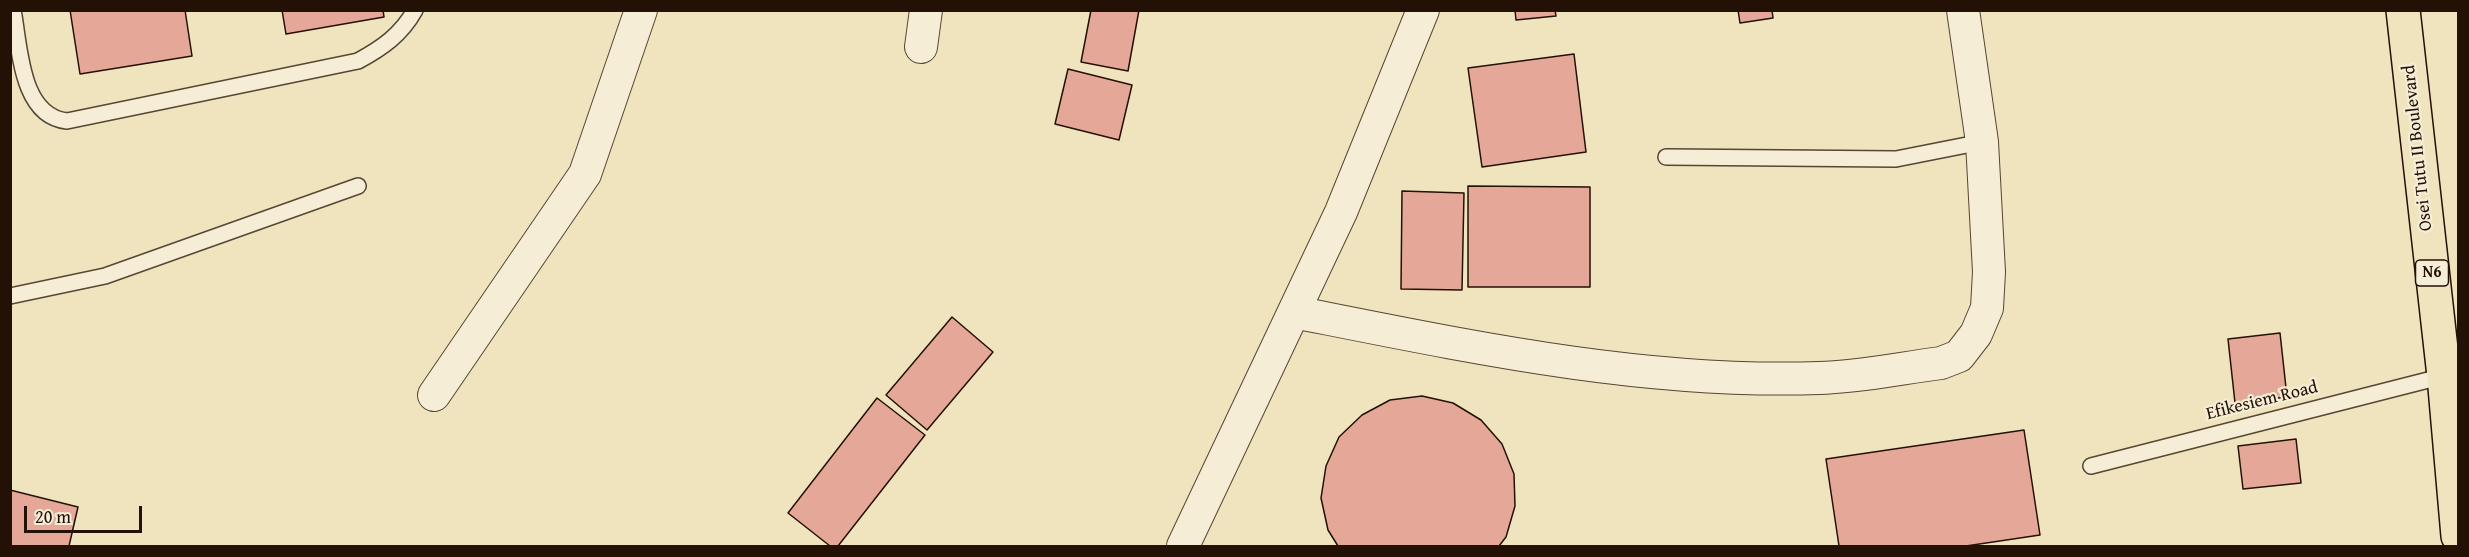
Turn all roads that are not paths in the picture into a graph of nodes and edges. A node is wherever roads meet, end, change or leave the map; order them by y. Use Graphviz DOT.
graph roads {
  1 [pos="13,10"];
  2 [pos="415,10"];
  3 [pos="641,10"];
  4 [pos="926,10"];
  5 [pos="1422,10"];
  6 [pos="1963,10"];
  7 [pos="2403,10"];
  8 [pos="921,47"];
  9 [pos="1982,142"];
  10 [pos="1666,157"];
  11 [pos="358,186"];
  12 [pos="10,296"];
  13 [pos="1294,312"];
  14 [pos="2444,376"];
  15 [pos="434,395"];
  16 [pos="2091,466"];
  17 [pos="2458,536"];
  18 [pos="1183,546"];
  1 -- 2 [label="lane"];
  3 -- 15 [label="street"];
  4 -- 8 [label="street"];
  5 -- 13 [label="street"];
  6 -- 9 [label="street"];
  7 -- 14 [label="highway, Osei Tutu II Boulevard / N6"];
  9 -- 10 [label="lane"];
  9 -- 13 [label="street"];
  11 -- 12 [label="lane"];
  13 -- 18 [label="street"];
  14 -- 16 [label="lane, Efikesiem Road"];
  14 -- 17 [label="highway, Osei Tutu II Boulevard / N6"];
}
